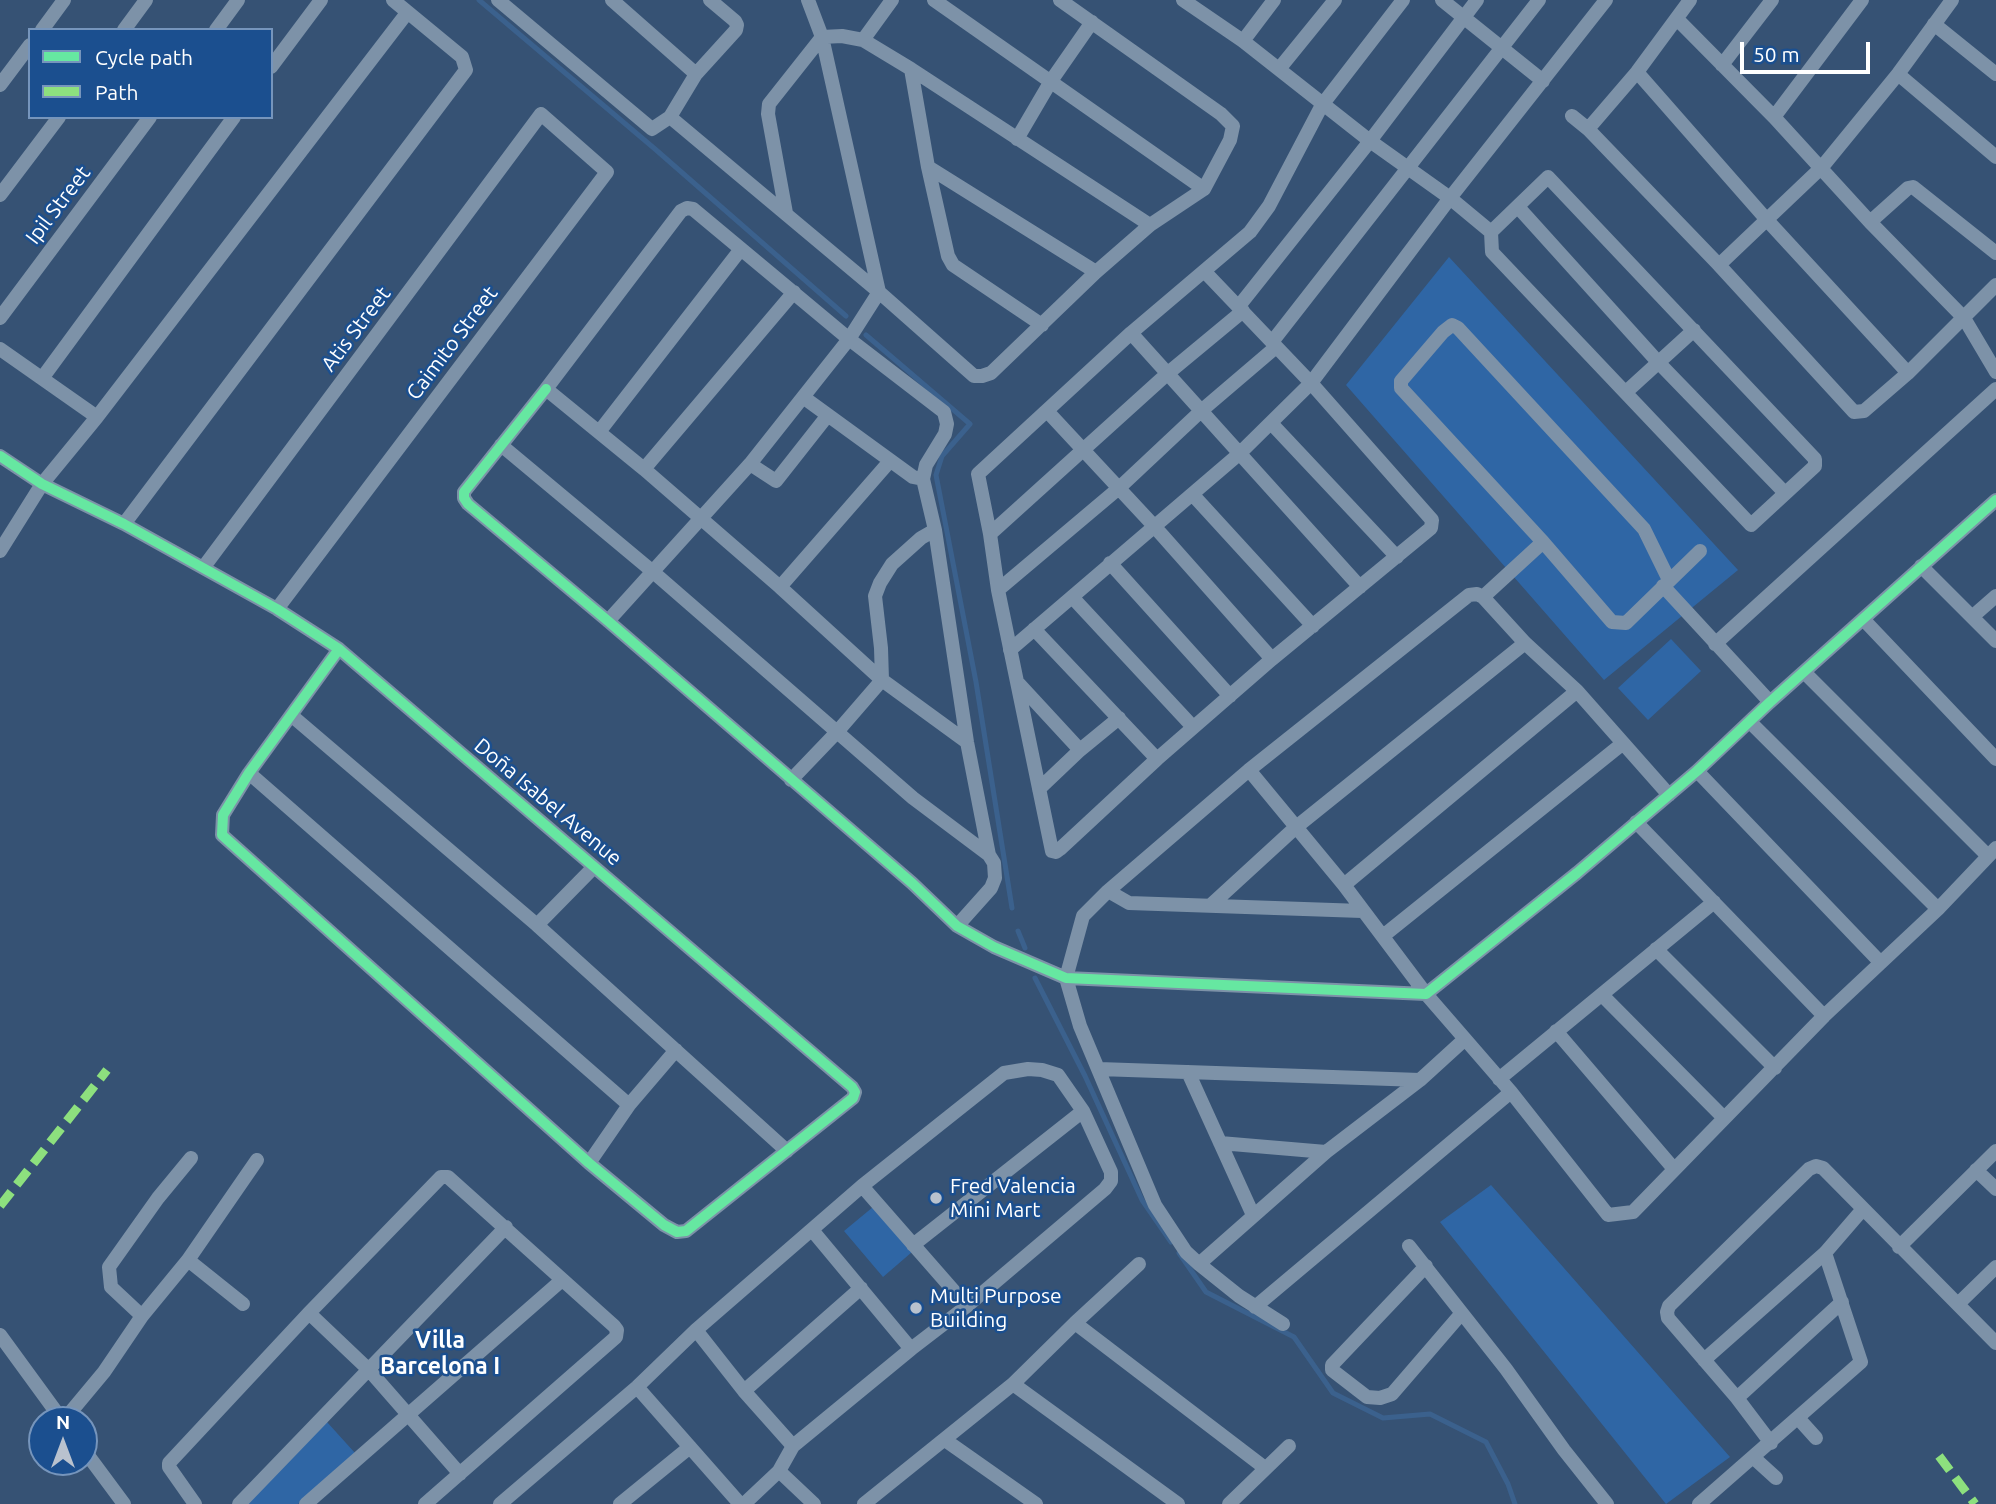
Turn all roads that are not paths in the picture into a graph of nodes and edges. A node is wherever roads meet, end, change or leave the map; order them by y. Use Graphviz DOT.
graph roads {
  1 [pos="64,0"];
  2 [pos="146,0"];
  3 [pos="238,0"];
  4 [pos="321,0"];
  5 [pos="393,0"];
  6 [pos="498,0"];
  7 [pos="612,0"];
  8 [pos="710,0"];
  9 [pos="808,0"];
  10 [pos="892,0"];
  11 [pos="934,0"];
  12 [pos="1060,0"];
  13 [pos="1183,0"];
  14 [pos="1274,0"];
  15 [pos="1335,0"];
  16 [pos="1403,0"];
  17 [pos="1442,0"];
  18 [pos="1477,0"];
  19 [pos="1539,0"];
  20 [pos="1606,0"];
  21 [pos="1690,0"];
  22 [pos="1772,0"];
  23 [pos="1862,0"];
  24 [pos="1952,0"];
  25 [pos="1202,5"];
  26 [pos="407,13"];
  27 [pos="1463,17"];
  28 [pos="1677,19"];
  29 [pos="1092,22"];
  30 [pos="1934,24"];
  31 [pos="43,28"];
  32 [pos="125,28"];
  33 [pos="217,28"];
  34 [pos="822,37"];
  35 [pos="863,40"];
  36 [pos="1242,41"];
  37 [pos="1501,48"];
  38 [pos="28,49"];
  39 [pos="273,64"];
  40 [pos="1722,65"];
  41 [pos="911,69"];
  42 [pos="1279,69"];
  43 [pos="1637,72"];
  44 [pos="696,74"];
  45 [pos="1898,74"];
  46 [pos="1996,74"];
  47 [pos="1051,81"];
  48 [pos="1542,81"];
  49 [pos="0,85"];
  50 [pos="1322,104"];
  51 [pos="541,114"];
  52 [pos="1572,116"];
  53 [pos="670,117"];
  54 [pos="1774,117"];
  55 [pos="57,119"];
  56 [pos="148,119"];
  57 [pos="233,119"];
  58 [pos="1588,129"];
  59 [pos="1017,139"];
  60 [pos="1370,141"];
  61 [pos="1996,157"];
  62 [pos="928,167"];
  63 [pos="1822,167"];
  64 [pos="1409,170"];
  65 [pos="1204,189"];
  66 [pos="0,195"];
  67 [pos="1450,198"];
  68 [pos="1518,207"];
  69 [pos="786,213"];
  70 [pos="1767,220"];
  71 [pos="1870,222"];
  72 [pos="1150,225"];
  73 [pos="1491,232"];
  74 [pos="741,249"];
  75 [pos="1996,253"];
  76 [pos="1719,265"];
  77 [pos="1096,272"];
  78 [pos="1205,272"];
  79 [pos="1996,285"];
  80 [pos="794,292"];
  81 [pos="879,292"];
  82 [pos="1241,308"];
  83 [pos="0,317"];
  84 [pos="1964,318"];
  85 [pos="1042,325"];
  86 [pos="1694,330"];
  87 [pos="1132,333"];
  88 [pos="849,339"];
  89 [pos="1274,345"];
  90 [pos="0,349"];
  91 [pos="1658,362"];
  92 [pos="1996,372"];
  93 [pos="1908,373"];
  94 [pos="1167,374"];
  95 [pos="43,377"];
  96 [pos="1311,383"];
  97 [pos="546,388"];
  98 [pos="1996,389"];
  99 [pos="1626,392"];
  100 [pos="803,397"];
  101 [pos="1047,411"];
  102 [pos="1201,411"];
  103 [pos="828,415"];
  104 [pos="97,417"];
  105 [pos="1271,423"];
  106 [pos="599,432"];
  107 [pos="501,445"];
  108 [pos="1083,451"];
  109 [pos="1239,454"];
  110 [pos="0,456"];
  111 [pos="890,461"];
  112 [pos="750,464"];
  113 [pos="644,469"];
  114 [pos="923,479"];
  115 [pos="42,484"];
  116 [pos="1119,488"];
  117 [pos="1785,493"];
  118 [pos="1193,495"];
  119 [pos="1996,500"];
  120 [pos="700,518"];
  121 [pos="124,524"];
  122 [pos="1154,526"];
  123 [pos="934,530"];
  124 [pos="990,534"];
  125 [pos="1543,542"];
  126 [pos="0,551"];
  127 [pos="1700,551"];
  128 [pos="1397,557"];
  129 [pos="1110,563"];
  130 [pos="1922,566"];
  131 [pos="203,568"];
  132 [pos="652,571"];
  133 [pos="1666,583"];
  134 [pos="780,587"];
  135 [pos="1360,587"];
  136 [pos="998,590"];
  137 [pos="1996,596"];
  138 [pos="1482,597"];
  139 [pos="1073,598"];
  140 [pos="277,609"];
  141 [pos="1972,617"];
  142 [pos="1863,619"];
  143 [pos="608,621"];
  144 [pos="1313,626"];
  145 [pos="1034,629"];
  146 [pos="1996,641"];
  147 [pos="1525,643"];
  148 [pos="1715,644"];
  149 [pos="339,649"];
  150 [pos="1010,650"];
  151 [pos="1272,659"];
  152 [pos="1805,673"];
  153 [pos="882,680"];
  154 [pos="1018,684"];
  155 [pos="1577,691"];
  156 [pos="1230,696"];
  157 [pos="1770,702"];
  158 [pos="291,715"];
  159 [pos="1119,718"];
  160 [pos="1749,722"];
  161 [pos="1193,727"];
  162 [pos="837,732"];
  163 [pos="967,741"];
  164 [pos="1622,744"];
  165 [pos="1080,750"];
  166 [pos="1157,759"];
  167 [pos="1996,759"];
  168 [pos="1249,770"];
  169 [pos="1696,771"];
  170 [pos="249,773"];
  171 [pos="791,780"];
  172 [pos="1039,789"];
  173 [pos="1669,795"];
  174 [pos="1636,822"];
  175 [pos="1295,828"];
  176 [pos="1992,852"];
  177 [pos="989,855"];
  178 [pos="594,867"];
  179 [pos="1343,885"];
  180 [pos="1108,891"];
  181 [pos="1714,902"];
  182 [pos="1211,905"];
  183 [pos="1938,909"];
  184 [pos="1362,911"];
  185 [pos="537,925"];
  186 [pos="957,926"];
  187 [pos="1383,936"];
  188 [pos="1656,949"];
  189 [pos="1880,962"];
  190 [pos="1066,978"];
  191 [pos="1426,994"];
  192 [pos="1602,995"];
  193 [pos="1824,1016"];
  194 [pos="1556,1031"];
  195 [pos="1465,1039"];
  196 [pos="676,1050"];
  197 [pos="1775,1068"];
  198 [pos="1099,1069"];
  199 [pos="1188,1072"];
  200 [pos="1499,1079"];
  201 [pos="1420,1080"];
  202 [pos="1511,1093"];
  203 [pos="629,1105"];
  204 [pos="1083,1111"];
  205 [pos="1724,1118"];
  206 [pos="1220,1143"];
  207 [pos="787,1151"];
  208 [pos="1996,1151"];
  209 [pos="1326,1152"];
  210 [pos="191,1158"];
  211 [pos="257,1160"];
  212 [pos="589,1163"];
  213 [pos="1674,1168"];
  214 [pos="1976,1170"];
  215 [pos="862,1186"];
  216 [pos="1996,1188"];
  217 [pos="1863,1209"];
  218 [pos="1253,1215"];
  219 [pos="506,1227"];
  220 [pos="812,1230"];
  221 [pos="913,1245"];
  222 [pos="1409,1245"];
  223 [pos="1899,1247"];
  224 [pos="1825,1253"];
  225 [pos="188,1260"];
  226 [pos="1139,1264"];
  227 [pos="1199,1264"];
  228 [pos="1426,1266"];
  229 [pos="1996,1267"];
  230 [pos="562,1280"];
  231 [pos="861,1288"];
  232 [pos="1842,1301"];
  233 [pos="243,1304"];
  234 [pos="1958,1304"];
  235 [pos="967,1306"];
  236 [pos="1255,1307"];
  237 [pos="309,1313"];
  238 [pos="1461,1314"];
  239 [pos="142,1317"];
  240 [pos="1074,1323"];
  241 [pos="1283,1324"];
  242 [pos="696,1330"];
  243 [pos="0,1335"];
  244 [pos="1996,1343"];
  245 [pos="911,1349"];
  246 [pos="1704,1360"];
  247 [pos="369,1370"];
  248 [pos="1013,1384"];
  249 [pos="637,1387"];
  250 [pos="744,1391"];
  251 [pos="1737,1398"];
  252 [pos="53,1406"];
  253 [pos="75,1406"];
  254 [pos="407,1413"];
  255 [pos="1798,1418"];
  256 [pos="1816,1438"];
  257 [pos="944,1440"];
  258 [pos="1771,1443"];
  259 [pos="793,1446"];
  260 [pos="1289,1446"];
  261 [pos="690,1447"];
  262 [pos="1754,1458"];
  263 [pos="1265,1468"];
  264 [pos="98,1469"];
  265 [pos="779,1471"];
  266 [pos="460,1474"];
  267 [pos="1776,1478"];
  268 [pos="870,1502"];
  269 [pos="1704,1503"];
  270 [pos="124,1504"];
  271 [pos="195,1504"];
  272 [pos="239,1504"];
  273 [pos="306,1504"];
  274 [pos="425,1504"];
  275 [pos="500,1504"];
  276 [pos="620,1504"];
  277 [pos="742,1504"];
  278 [pos="814,1504"];
  279 [pos="1036,1504"];
  280 [pos="1178,1504"];
  281 [pos="1229,1504"];
  282 [pos="1607,1504"];
  1 -- 31 [label="street"];
  2 -- 32 [label="street"];
  3 -- 33 [label="street"];
  4 -- 39 [label="street"];
  5 -- 26 [label="street"];
  6 -- 53 [label="street"];
  7 -- 44 [label="street"];
  8 -- 44 [label="street"];
  9 -- 34 [label="street"];
  10 -- 35 [label="street"];
  11 -- 47 [label="street"];
  12 -- 29 [label="street"];
  13 -- 25 [label="street"];
  14 -- 36 [label="street"];
  15 -- 42 [label="street"];
  16 -- 50 [label="street"];
  17 -- 27 [label="street"];
  18 -- 27 [label="street"];
  19 -- 37 [label="street"];
  20 -- 48 [label="street"];
  21 -- 28 [label="street"];
  22 -- 40 [label="street"];
  23 -- 54 [label="street"];
  24 -- 30 [label="street"];
  25 -- 36 [label="street"];
  26 -- 104 [label="street"];
  26 -- 121 [label="street"];
  27 -- 37 [label="street"];
  27 -- 60 [label="street"];
  28 -- 40 [label="street"];
  28 -- 43 [label="street"];
  29 -- 47 [label="street"];
  29 -- 65 [label="street"];
  30 -- 45 [label="street"];
  30 -- 46 [label="street"];
  34 -- 35 [label="street"];
  34 -- 69 [label="street"];
  34 -- 81 [label="street"];
  35 -- 41 [label="street"];
  36 -- 42 [label="street"];
  37 -- 48 [label="street"];
  37 -- 64 [label="street"];
  38 -- 49 [label="street"];
  40 -- 54 [label="street"];
  41 -- 59 [label="street"];
  41 -- 62 [label="street"];
  42 -- 50 [label="street"];
  43 -- 58 [label="street"];
  43 -- 70 [label="street"];
  44 -- 53 [label="street"];
  45 -- 61 [label="street"];
  45 -- 63 [label="street"];
  47 -- 59 [label="street"];
  47 -- 65 [label="street"];
  48 -- 67 [label="street"];
  50 -- 60 [label="street"];
  50 -- 78 [label="street"];
  51 -- 131 [label="street, Atis Street"];
  51 -- 140 [label="street, Caimito Street"];
  52 -- 58 [label="street"];
  53 -- 69 [label="street"];
  54 -- 63 [label="street"];
  55 -- 66 [label="street"];
  56 -- 83 [label="street, Ipil Street"];
  57 -- 95 [label="street"];
  58 -- 76 [label="street"];
  59 -- 72 [label="street"];
  60 -- 64 [label="street"];
  60 -- 82 [label="street"];
  62 -- 77 [label="street"];
  62 -- 85 [label="street"];
  63 -- 70 [label="street"];
  63 -- 71 [label="street"];
  64 -- 67 [label="street"];
  64 -- 89 [label="street"];
  65 -- 72 [label="street"];
  67 -- 73 [label="street"];
  67 -- 96 [label="street"];
  68 -- 73 [label="street"];
  68 -- 86 [label="street"];
  68 -- 91 [label="street"];
  69 -- 81 [label="street"];
  70 -- 76 [label="street"];
  70 -- 93 [label="street"];
  71 -- 75 [label="street"];
  71 -- 84 [label="street"];
  72 -- 77 [label="street"];
  73 -- 99 [label="street"];
  74 -- 80 [label="street"];
  74 -- 97 [label="street"];
  74 -- 106 [label="street"];
  76 -- 93 [label="street"];
  77 -- 85 [label="street"];
  78 -- 82 [label="street"];
  78 -- 87 [label="street"];
  79 -- 84 [label="street"];
  80 -- 88 [label="street"];
  80 -- 113 [label="street"];
  81 -- 85 [label="street"];
  81 -- 88 [label="street"];
  82 -- 89 [label="street"];
  82 -- 94 [label="street"];
  84 -- 92 [label="street"];
  84 -- 93 [label="street"];
  86 -- 91 [label="street"];
  86 -- 117 [label="street"];
  87 -- 94 [label="street"];
  87 -- 101 [label="street"];
  88 -- 100 [label="street"];
  88 -- 114 [label="street"];
  89 -- 96 [label="street"];
  89 -- 102 [label="street"];
  90 -- 95 [label="street"];
  91 -- 99 [label="street"];
  91 -- 117 [label="street"];
  94 -- 102 [label="street"];
  94 -- 108 [label="street"];
  95 -- 104 [label="street"];
  96 -- 105 [label="street"];
  96 -- 128 [label="street"];
  97 -- 106 [label="street"];
  97 -- 107 [label="street"];
  98 -- 148 [label="street"];
  99 -- 117 [label="street"];
  100 -- 103 [label="street"];
  100 -- 112 [label="street"];
  101 -- 108 [label="street"];
  101 -- 124 [label="street"];
  102 -- 109 [label="street"];
  102 -- 116 [label="street"];
  103 -- 111 [label="street"];
  103 -- 112 [label="street"];
  104 -- 115 [label="street"];
  105 -- 109 [label="street"];
  105 -- 128 [label="street"];
  106 -- 113 [label="street"];
  107 -- 132 [label="street"];
  107 -- 143 [label="street"];
  108 -- 116 [label="street"];
  108 -- 124 [label="street"];
  109 -- 118 [label="street"];
  109 -- 135 [label="street"];
  110 -- 115 [label="street, Doña Isabel Avenue"];
  111 -- 114 [label="street"];
  111 -- 134 [label="street"];
  112 -- 120 [label="street"];
  113 -- 120 [label="street"];
  114 -- 123 [label="street"];
  115 -- 121 [label="street, Doña Isabel Avenue"];
  115 -- 126 [label="street"];
  116 -- 122 [label="street"];
  116 -- 136 [label="street"];
  118 -- 122 [label="street"];
  118 -- 144 [label="street"];
  119 -- 130 [label="street"];
  120 -- 132 [label="street"];
  120 -- 134 [label="street"];
  121 -- 131 [label="street, Doña Isabel Avenue"];
  122 -- 129 [label="street"];
  122 -- 151 [label="street"];
  123 -- 153 [label="street"];
  123 -- 163 [label="street"];
  124 -- 136 [label="street"];
  125 -- 133 [label="street"];
  125 -- 133 [label="street"];
  125 -- 138 [label="street"];
  127 -- 133 [label="street"];
  128 -- 135 [label="street"];
  129 -- 139 [label="street"];
  129 -- 156 [label="street"];
  130 -- 141 [label="street"];
  130 -- 142 [label="street"];
  131 -- 140 [label="street, Doña Isabel Avenue"];
  132 -- 143 [label="street"];
  132 -- 162 [label="street"];
  133 -- 148 [label="street"];
  134 -- 153 [label="street"];
  135 -- 144 [label="street"];
  136 -- 150 [label="street"];
  137 -- 141 [label="street"];
  138 -- 147 [label="street"];
  138 -- 168 [label="street"];
  139 -- 145 [label="street"];
  139 -- 161 [label="street"];
  140 -- 149 [label="street, Doña Isabel Avenue"];
  141 -- 146 [label="street"];
  142 -- 152 [label="street"];
  142 -- 167 [label="street"];
  143 -- 171 [label="street"];
  144 -- 151 [label="street"];
  145 -- 150 [label="street"];
  145 -- 159 [label="street"];
  147 -- 155 [label="street"];
  147 -- 175 [label="street"];
  148 -- 157 [label="street"];
  149 -- 158 [label="street"];
  149 -- 178 [label="street, Doña Isabel Avenue"];
  150 -- 154 [label="street"];
  151 -- 156 [label="street"];
  152 -- 157 [label="street"];
  152 -- 176 [label="street"];
  153 -- 162 [label="street"];
  153 -- 163 [label="street"];
  154 -- 165 [label="street"];
  154 -- 172 [label="street"];
  155 -- 164 [label="street"];
  155 -- 179 [label="street"];
  156 -- 161 [label="street"];
  157 -- 160 [label="street"];
  158 -- 170 [label="street"];
  158 -- 185 [label="street"];
  159 -- 165 [label="street"];
  159 -- 166 [label="street"];
  160 -- 169 [label="street"];
  160 -- 183 [label="street"];
  161 -- 166 [label="street"];
  162 -- 171 [label="street"];
  162 -- 177 [label="street"];
  163 -- 177 [label="street"];
  164 -- 173 [label="street"];
  164 -- 187 [label="street"];
  165 -- 172 [label="street"];
  166 -- 172 [label="street"];
  168 -- 175 [label="street"];
  168 -- 180 [label="street"];
  169 -- 173 [label="street"];
  169 -- 189 [label="street"];
  170 -- 203 [label="street"];
  170 -- 212 [label="street"];
  171 -- 186 [label="street"];
  173 -- 174 [label="street"];
  174 -- 181 [label="street"];
  174 -- 191 [label="street"];
  175 -- 179 [label="street"];
  175 -- 182 [label="street"];
  176 -- 183 [label="street"];
  177 -- 186 [label="street"];
  178 -- 185 [label="street"];
  178 -- 207 [label="street, Doña Isabel Avenue"];
  179 -- 184 [label="street"];
  180 -- 182 [label="street"];
  180 -- 190 [label="street"];
  181 -- 188 [label="street"];
  181 -- 193 [label="street"];
  182 -- 184 [label="street"];
  183 -- 189 [label="street"];
  184 -- 187 [label="street"];
  185 -- 196 [label="street"];
  186 -- 190 [label="street"];
  187 -- 191 [label="street"];
  188 -- 192 [label="street"];
  188 -- 197 [label="street"];
  189 -- 193 [label="street"];
  190 -- 191 [label="street"];
  190 -- 198 [label="street"];
  191 -- 195 [label="street"];
  192 -- 194 [label="street"];
  192 -- 205 [label="street"];
  193 -- 197 [label="street"];
  194 -- 200 [label="street"];
  194 -- 213 [label="street"];
  195 -- 200 [label="street"];
  195 -- 201 [label="street"];
  196 -- 203 [label="street"];
  196 -- 207 [label="street"];
  197 -- 205 [label="street"];
  198 -- 199 [label="street"];
  198 -- 227 [label="street"];
  199 -- 201 [label="street"];
  199 -- 206 [label="street"];
  200 -- 202 [label="street"];
  201 -- 209 [label="street"];
  202 -- 213 [label="street"];
  202 -- 236 [label="street"];
  203 -- 212 [label="street"];
  204 -- 215 [label="street"];
  204 -- 221 [label="street"];
  204 -- 235 [label="street"];
  205 -- 213 [label="street"];
  206 -- 209 [label="street"];
  206 -- 218 [label="street"];
  207 -- 212 [label="street"];
  208 -- 214 [label="street"];
  209 -- 218 [label="street"];
  210 -- 239 [label="street"];
  211 -- 225 [label="street"];
  214 -- 216 [label="street"];
  214 -- 223 [label="street"];
  215 -- 220 [label="street"];
  215 -- 221 [label="street"];
  217 -- 223 [label="street"];
  217 -- 224 [label="street"];
  217 -- 246 [label="street"];
  218 -- 227 [label="street"];
  219 -- 230 [label="street"];
  219 -- 237 [label="street"];
  219 -- 247 [label="street"];
  220 -- 231 [label="street"];
  220 -- 242 [label="street"];
  221 -- 235 [label="street"];
  222 -- 228 [label="street"];
  223 -- 234 [label="street"];
  224 -- 232 [label="street"];
  224 -- 246 [label="street"];
  225 -- 233 [label="street"];
  225 -- 239 [label="street"];
  226 -- 240 [label="street"];
  227 -- 236 [label="street"];
  228 -- 238 [label="street"];
  228 -- 238 [label="street"];
  229 -- 234 [label="street"];
  230 -- 254 [label="street"];
  230 -- 266 [label="street"];
  231 -- 245 [label="street"];
  231 -- 250 [label="street"];
  232 -- 251 [label="street"];
  232 -- 255 [label="street"];
  234 -- 244 [label="street"];
  235 -- 245 [label="street"];
  236 -- 241 [label="street"];
  237 -- 247 [label="street"];
  237 -- 271 [label="street"];
  238 -- 282 [label="street"];
  239 -- 253 [label="street"];
  240 -- 248 [label="street"];
  240 -- 263 [label="street"];
  242 -- 249 [label="street"];
  242 -- 250 [label="street"];
  243 -- 252 [label="street"];
  245 -- 259 [label="street"];
  246 -- 251 [label="street"];
  247 -- 254 [label="street"];
  247 -- 272 [label="street"];
  248 -- 257 [label="street"];
  248 -- 280 [label="street"];
  249 -- 261 [label="street"];
  249 -- 275 [label="street"];
  250 -- 259 [label="street"];
  251 -- 258 [label="street"];
  254 -- 266 [label="street"];
  254 -- 273 [label="street"];
  255 -- 256 [label="street"];
  255 -- 258 [label="street"];
  257 -- 268 [label="street"];
  257 -- 279 [label="street"];
  258 -- 262 [label="street"];
  259 -- 265 [label="street"];
  260 -- 263 [label="street"];
  261 -- 276 [label="street"];
  261 -- 277 [label="street"];
  262 -- 267 [label="street"];
  262 -- 269 [label="street"];
  263 -- 281 [label="street"];
  264 -- 270 [label="street"];
  265 -- 277 [label="street"];
  265 -- 278 [label="street"];
  266 -- 274 [label="street"];
}
